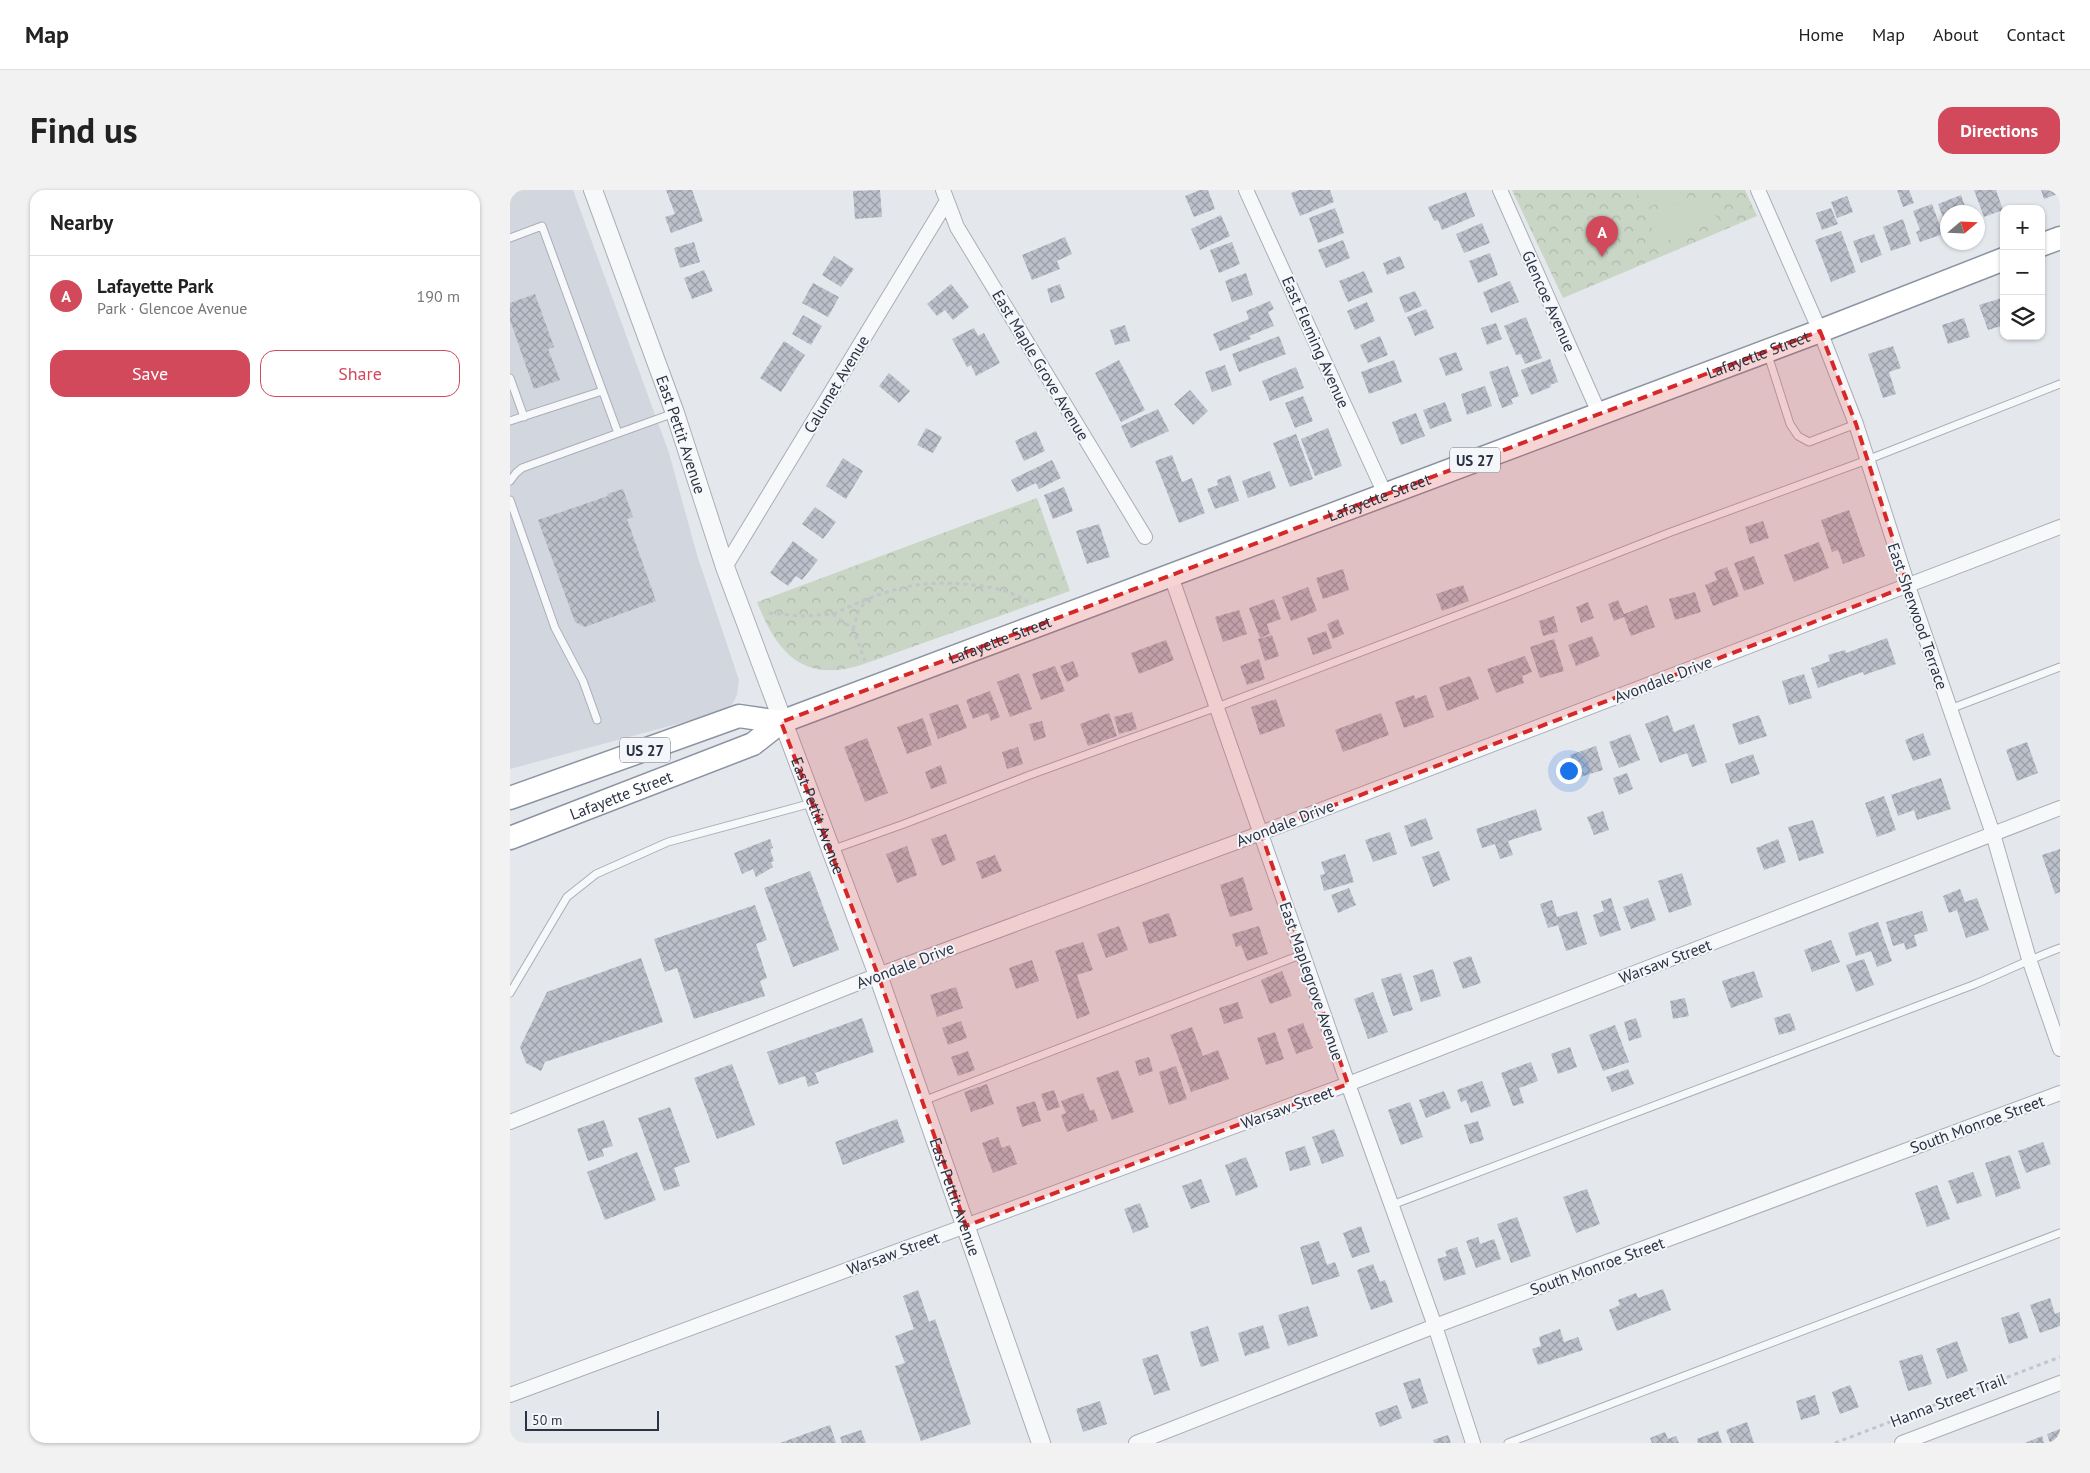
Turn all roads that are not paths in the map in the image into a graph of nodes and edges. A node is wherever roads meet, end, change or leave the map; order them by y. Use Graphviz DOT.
graph roads {
  1 [pos="593,190"];
  2 [pos="1246,190"];
  3 [pos="1500,190"];
  4 [pos="1758,190"];
  5 [pos="945,196"];
  6 [pos="510,238"];
  7 [pos="2060,238"];
  8 [pos="2045,244"];
  9 [pos="2000,262"];
  10 [pos="1820,330"];
  11 [pos="1766,350"];
  12 [pos="510,378"];
  13 [pos="2060,384"];
  14 [pos="602,391"];
  15 [pos="674,413"];
  16 [pos="1599,413"];
  17 [pos="524,417"];
  18 [pos="510,421"];
  19 [pos="1856,424"];
  20 [pos="618,433"];
  21 [pos="1867,460"];
  22 [pos="510,478"];
  23 [pos="1385,494"];
  24 [pos="510,500"];
  25 [pos="2060,526"];
  26 [pos="1145,537"];
  27 [pos="725,567"];
  28 [pos="1171,576"];
  29 [pos="1908,586"];
  30 [pos="2060,667"];
  31 [pos="1217,707"];
  32 [pos="1950,709"];
  33 [pos="597,720"];
  34 [pos="781,722"];
  35 [pos="510,798"];
  36 [pos="812,803"];
  37 [pos="2060,808"];
  38 [pos="1260,833"];
  39 [pos="1993,834"];
  40 [pos="510,838"];
  41 [pos="830,850"];
  42 [pos="2060,948"];
  43 [pos="1303,954"];
  44 [pos="2029,959"];
  45 [pos="878,975"];
  46 [pos="510,993"];
  47 [pos="2060,1049"];
  48 [pos="1348,1084"];
  49 [pos="2060,1093"];
  50 [pos="922,1102"];
  51 [pos="510,1122"];
  52 [pos="1392,1205"];
  53 [pos="966,1226"];
  54 [pos="2060,1233"];
  55 [pos="1435,1326"];
  56 [pos="2060,1383"];
  57 [pos="510,1395"];
  58 [pos="1041,1443"];
  59 [pos="1136,1443"];
  60 [pos="1473,1443"];
  61 [pos="1508,1443"];
  62 [pos="1902,1443"];
  1 -- 15 [label="street, East Pettit Avenue"];
  2 -- 23 [label="street, East Fleming Avenue"];
  3 -- 16 [label="street, Glencoe Avenue"];
  4 -- 10 [label="street, East Sherwood Terrace"];
  5 -- 26 [label="street, East Maple Grove Avenue"];
  5 -- 27 [label="street, Calumet Avenue"];
  6 -- 14 [label="lane"];
  7 -- 8 [label="highway"];
  9 -- 10 [label="highway, Lafayette Street / US 27"];
  10 -- 11 [label="highway, Lafayette Street / US 27"];
  10 -- 19 [label="street, East Sherwood Terrace"];
  11 -- 16 [label="highway, Lafayette Street / US 27"];
  11 -- 19 [label="lane"];
  12 -- 17 [label="lane"];
  13 -- 21 [label="lane"];
  14 -- 17 [label="lane"];
  14 -- 20 [label="lane"];
  15 -- 20 [label="lane"];
  15 -- 27 [label="street, East Pettit Avenue"];
  16 -- 23 [label="highway, Lafayette Street / US 27"];
  17 -- 18 [label="lane"];
  19 -- 21 [label="street, East Sherwood Terrace"];
  20 -- 22 [label="lane"];
  21 -- 29 [label="street, East Sherwood Terrace"];
  21 -- 31 [label="lane"];
  23 -- 28 [label="highway, Lafayette Street / US 27"];
  24 -- 33 [label="lane"];
  25 -- 29 [label="street, Avondale Drive"];
  27 -- 34 [label="street, East Pettit Avenue"];
  28 -- 31 [label="street, East Maplegrove Avenue"];
  28 -- 34 [label="highway, Lafayette Street / US 27"];
  29 -- 32 [label="street, East Sherwood Terrace"];
  29 -- 38 [label="street, Avondale Drive"];
  30 -- 32 [label="lane"];
  31 -- 38 [label="street, East Maplegrove Avenue"];
  31 -- 41 [label="lane"];
  32 -- 39 [label="street, East Sherwood Terrace"];
  34 -- 35 [label="highway, Lafayette Street / US 27"];
  34 -- 36 [label="street, East Pettit Avenue"];
  34 -- 40 [label="highway, Lafayette Street / US 27"];
  36 -- 41 [label="street, East Pettit Avenue"];
  36 -- 46 [label="lane"];
  37 -- 39 [label="street, Warsaw Street"];
  38 -- 43 [label="street, East Maplegrove Avenue"];
  38 -- 45 [label="street, Avondale Drive"];
  39 -- 44 [label="street, East Sherwood Terrace"];
  39 -- 48 [label="street, Warsaw Street"];
  41 -- 45 [label="street, East Pettit Avenue"];
  42 -- 44 [label="lane"];
  43 -- 48 [label="street, East Maplegrove Avenue"];
  43 -- 50 [label="lane"];
  44 -- 47 [label="street, East Sherwood Terrace"];
  44 -- 52 [label="lane"];
  45 -- 50 [label="street, East Pettit Avenue"];
  45 -- 51 [label="street, Avondale Drive"];
  48 -- 52 [label="street, East Maplegrove Avenue"];
  48 -- 53 [label="street, Warsaw Street"];
  49 -- 55 [label="street, South Monroe Street"];
  50 -- 53 [label="street, East Pettit Avenue"];
  52 -- 55 [label="street, East Maplegrove Avenue"];
  53 -- 57 [label="street, Warsaw Street"];
  53 -- 58 [label="street, East Pettit Avenue"];
  54 -- 61 [label="lane"];
  55 -- 59 [label="street, South Monroe Street"];
  55 -- 60 [label="street, East Maplegrove Avenue"];
  56 -- 62 [label="street"];
}
